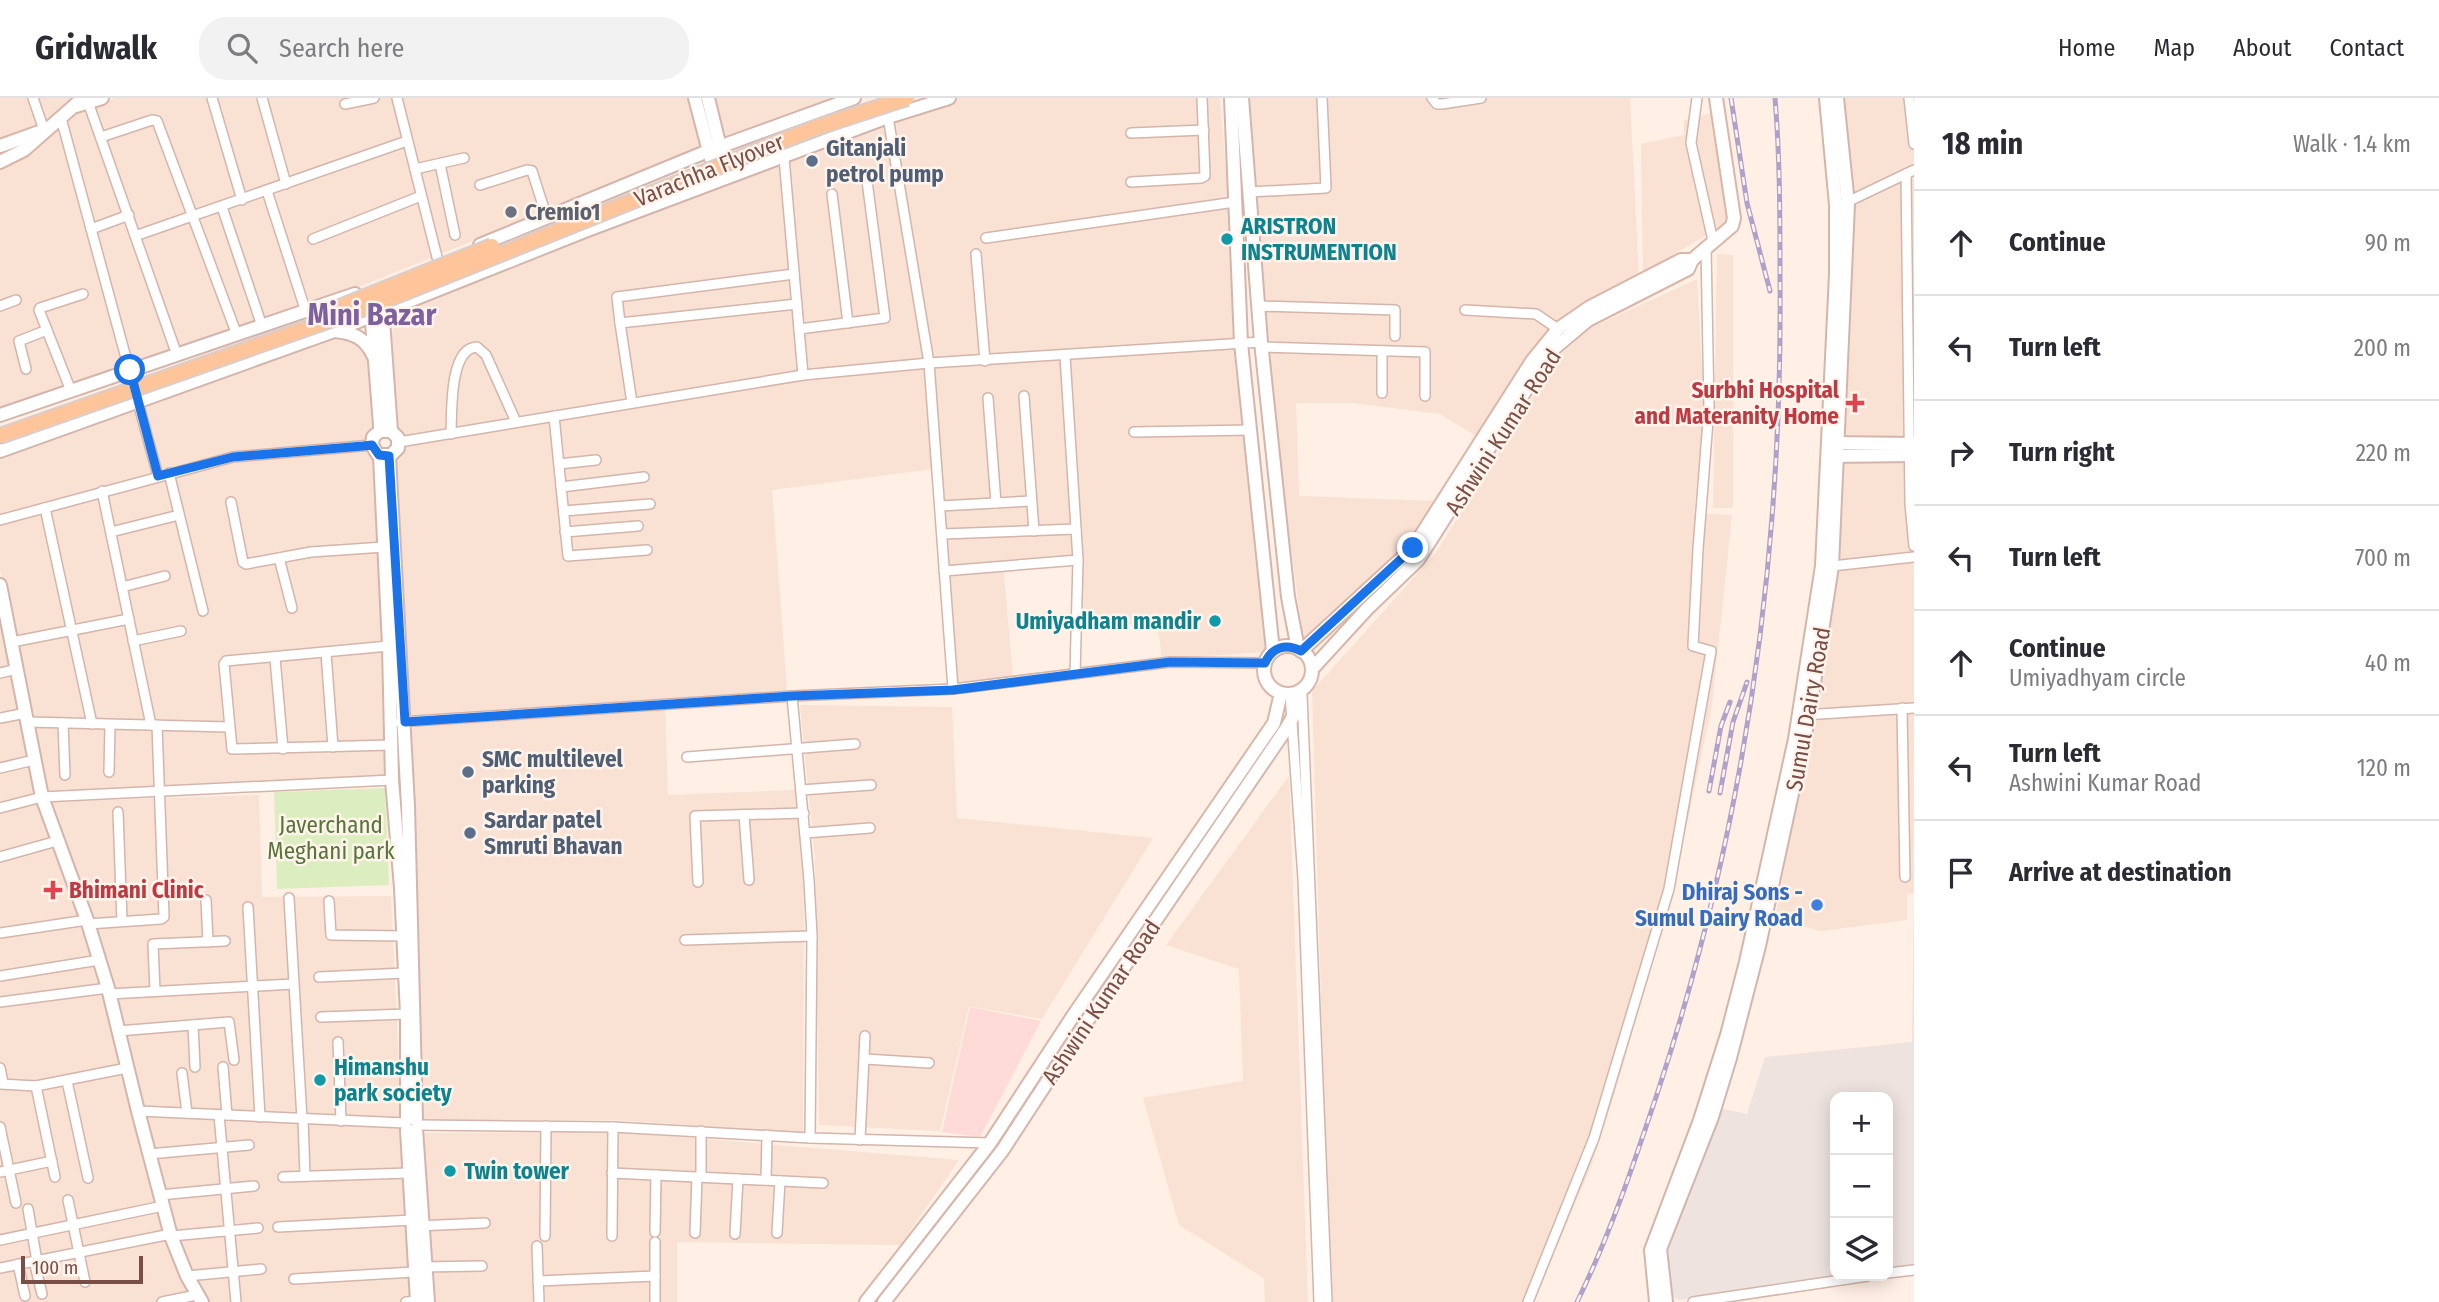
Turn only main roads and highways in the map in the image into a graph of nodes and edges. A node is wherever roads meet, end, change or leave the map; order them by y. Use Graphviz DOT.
graph roads {
  1 [pos="880,98"];
  2 [pos="907,98"];
  3 [pos="0,425"];
  4 [pos="0,436"];
  1 -- 3 [label="main road, Varachha Flyover, bridge"];
  2 -- 4 [label="main road, Varachha Flyover, bridge"];
}
